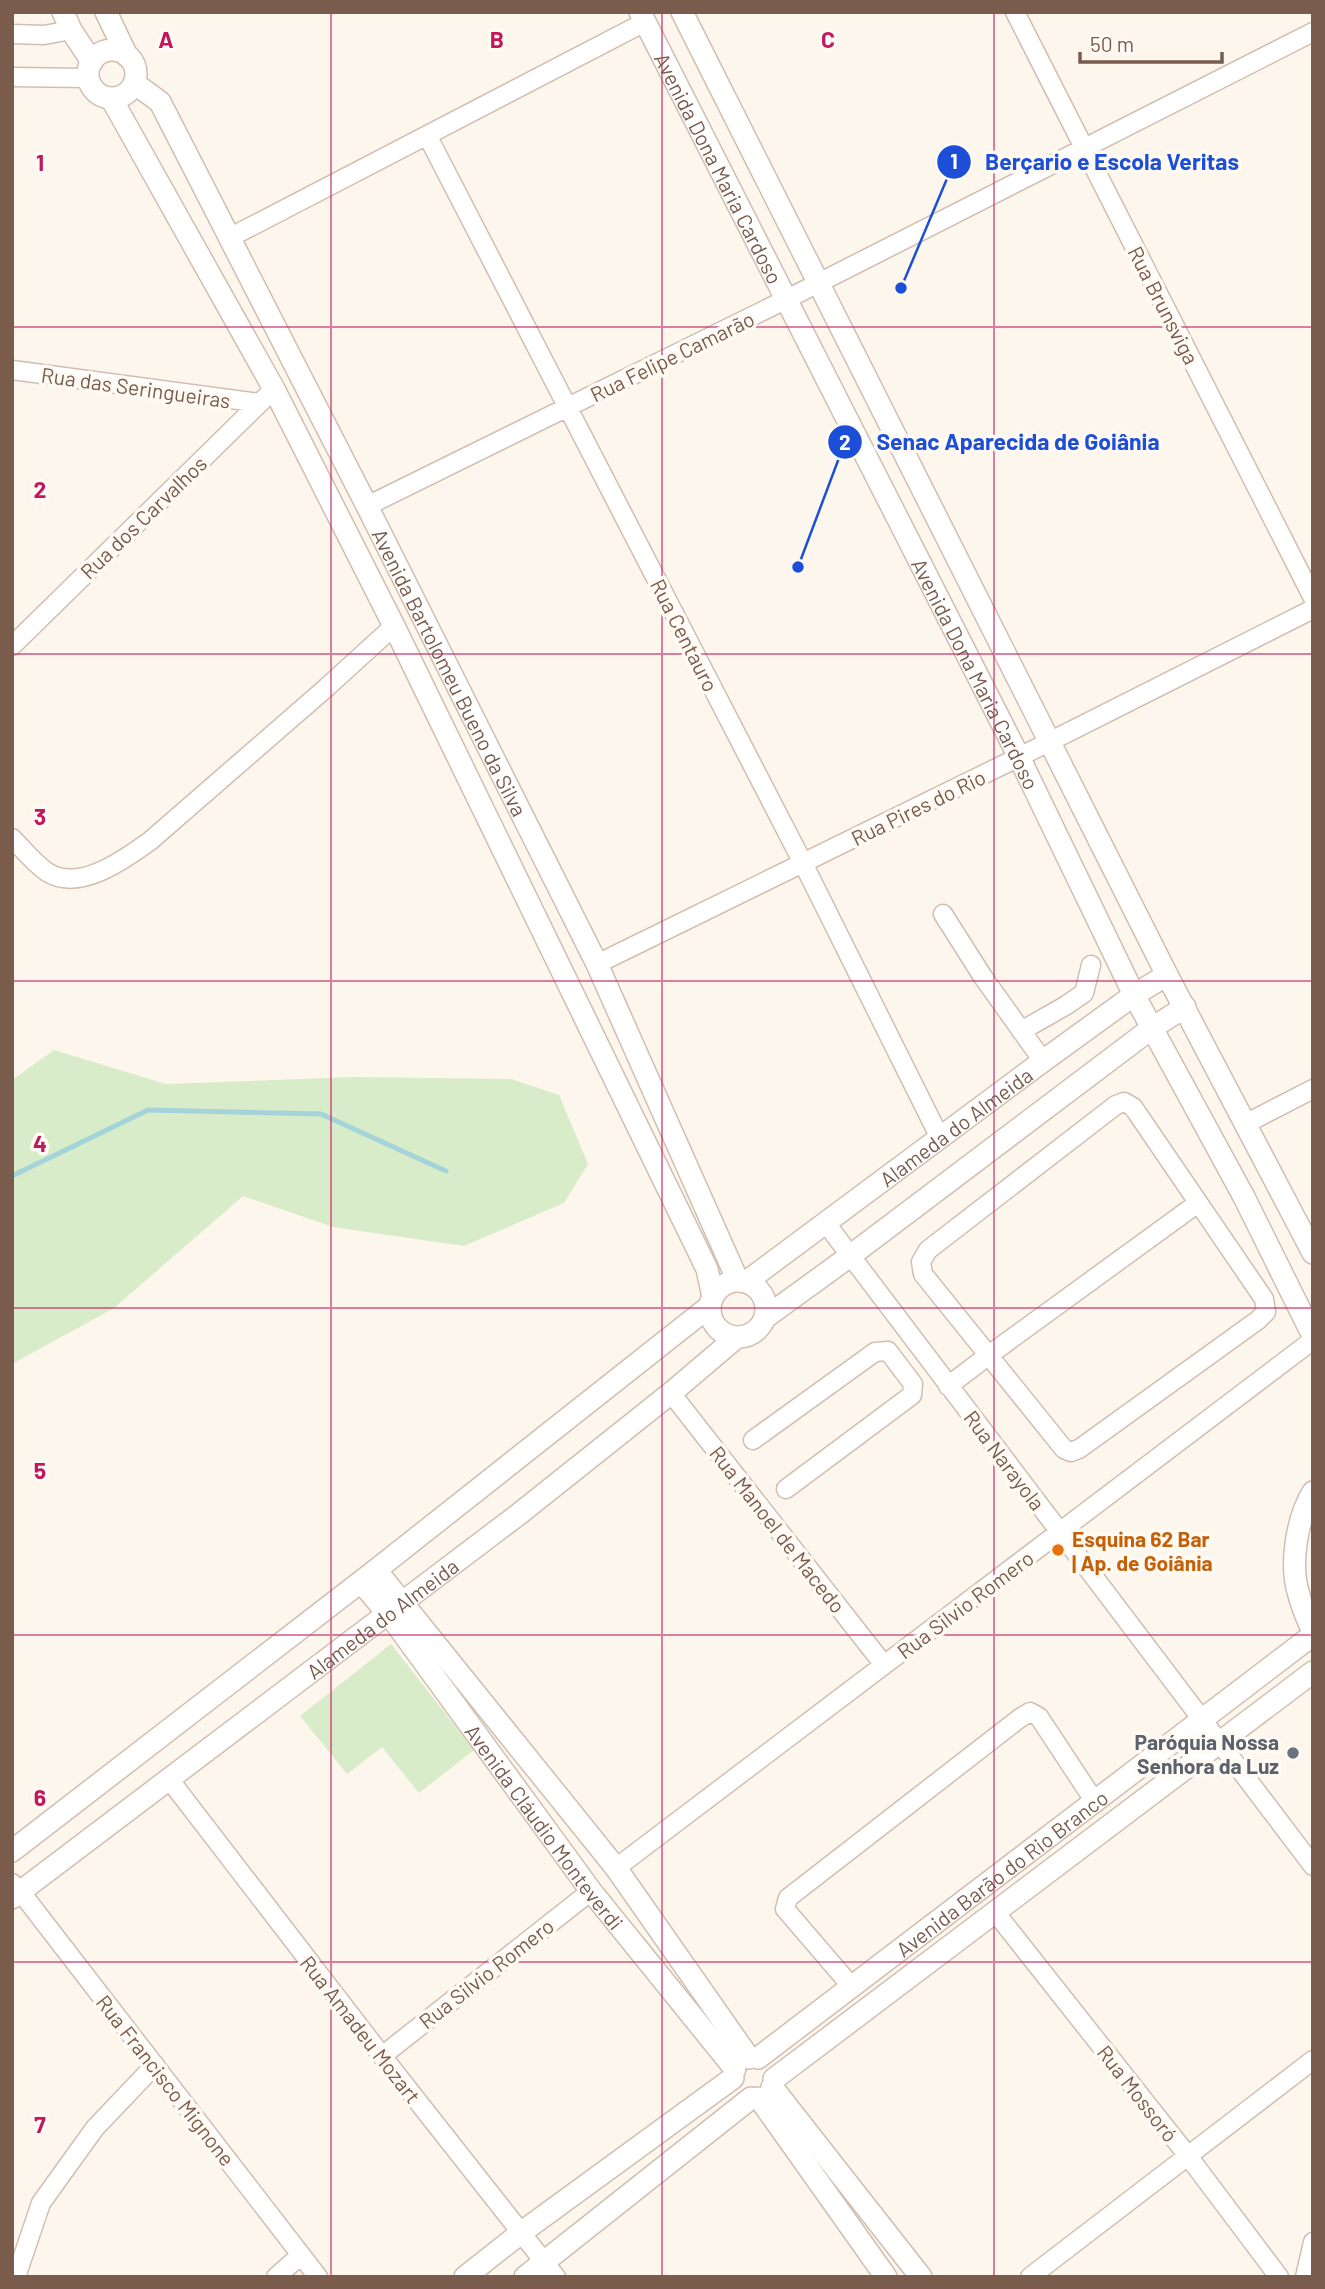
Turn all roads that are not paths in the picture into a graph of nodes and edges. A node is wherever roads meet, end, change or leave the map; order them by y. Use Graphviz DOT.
graph roads {
  1 [pos="106,12"];
  2 [pos="682,12"];
  3 [pos="1015,12"];
  4 [pos="643,17"];
  5 [pos="67,21"];
  6 [pos="1313,32"];
  7 [pos="12,34"];
  8 [pos="127,56"];
  9 [pos="90,70"];
  10 [pos="12,77"];
  11 [pos="134,83"];
  12 [pos="111,98"];
  13 [pos="427,135"];
  14 [pos="1085,148"];
  15 [pos="229,237"];
  16 [pos="818,283"];
  17 [pos="787,299"];
  18 [pos="12,370"];
  19 [pos="267,396"];
  20 [pos="568,408"];
  21 [pos="366,506"];
  22 [pos="1313,598"];
  23 [pos="1313,609"];
  24 [pos="394,626"];
  25 [pos="12,646"];
  26 [pos="1051,742"];
  27 [pos="1019,758"];
  28 [pos="12,838"];
  29 [pos="803,863"];
  30 [pos="943,914"];
  31 [pos="597,964"];
  32 [pos="1091,965"];
  33 [pos="1167,975"];
  34 [pos="1134,995"];
  35 [pos="1185,1007"];
  36 [pos="1152,1028"];
  37 [pos="1021,1031"];
  38 [pos="1043,1061"];
  39 [pos="1313,1089"];
  40 [pos="1245,1124"];
  41 [pos="940,1138"];
  42 [pos="1198,1203"];
  43 [pos="825,1222"];
  44 [pos="1313,1253"];
  45 [pos="850,1256"];
  46 [pos="742,1281"];
  47 [pos="711,1301"];
  48 [pos="766,1317"];
  49 [pos="737,1337"];
  50 [pos="1313,1338"];
  51 [pos="922,1352"];
  52 [pos="989,1355"];
  53 [pos="902,1368"];
  54 [pos="948,1387"];
  55 [pos="671,1393"];
  56 [pos="753,1440"];
  57 [pos="786,1489"];
  58 [pos="1313,1492"];
  59 [pos="1060,1532"];
  60 [pos="369,1576"];
  61 [pos="395,1607"];
  62 [pos="1313,1634"];
  63 [pos="884,1665"];
  64 [pos="1313,1672"];
  65 [pos="1203,1720"];
  66 [pos="1220,1742"];
  67 [pos="169,1779"];
  68 [pos="1095,1802"];
  69 [pos="12,1851"];
  70 [pos="1313,1866"];
  71 [pos="617,1868"];
  72 [pos="15,1891"];
  73 [pos="591,1891"];
  74 [pos="995,1912"];
  75 [pos="852,1987"];
  76 [pos="382,2056"];
  77 [pos="1313,2060"];
  78 [pos="155,2065"];
  79 [pos="744,2066"];
  80 [pos="764,2091"];
  81 [pos="1188,2156"];
  82 [pos="522,2232"];
  83 [pos="1313,2242"];
  84 [pos="301,2255"];
  85 [pos="550,2269"];
  86 [pos="16,2277"];
  87 [pos="275,2277"];
  88 [pos="318,2277"];
  89 [pos="466,2277"];
  90 [pos="525,2277"];
  91 [pos="886,2277"];
  92 [pos="921,2277"];
  93 [pos="1030,2277"];
  94 [pos="1279,2277"];
  95 [pos="1305,2277"];
  1 -- 8 [label="street"];
  2 -- 16 [label="street, Avenida Dona Maria Cardoso"];
  3 -- 14 [label="street, Rua Brunsviga"];
  4 -- 13 [label="street"];
  4 -- 17 [label="street, Avenida Dona Maria Cardoso"];
  5 -- 7 [label="street"];
  5 -- 9 [label="street, Avenida Bartolomeu Bueno da Silva"];
  6 -- 14 [label="street, Rua Felipe Camarão"];
  8 -- 9 [label="street"];
  8 -- 11 [label="street"];
  9 -- 10 [label="street"];
  9 -- 12 [label="street, Avenida Bartolomeu Bueno da Silva"];
  11 -- 12 [label="street"];
  11 -- 15 [label="street, Avenida Bartolomeu Bueno da Silva"];
  12 -- 19 [label="street, Avenida Bartolomeu Bueno da Silva"];
  13 -- 15 [label="street"];
  13 -- 20 [label="street, Rua Centauro"];
  14 -- 16 [label="street, Rua Felipe Camarão"];
  14 -- 22 [label="street, Rua Brunsviga"];
  15 -- 21 [label="street, Avenida Bartolomeu Bueno da Silva"];
  16 -- 17 [label="street, Rua Felipe Camarão"];
  16 -- 26 [label="street, Avenida Dona Maria Cardoso"];
  17 -- 20 [label="street, Rua Felipe Camarão"];
  17 -- 27 [label="street, Avenida Dona Maria Cardoso"];
  18 -- 19 [label="street, Rua das Seringueiras"];
  19 -- 24 [label="street, Avenida Bartolomeu Bueno da Silva"];
  19 -- 25 [label="street, Rua dos Carvalhos"];
  20 -- 21 [label="street, Rua Felipe Camarão"];
  20 -- 29 [label="street, Rua Centauro"];
  21 -- 31 [label="street, Avenida Bartolomeu Bueno da Silva"];
  23 -- 26 [label="street, Rua Pires do Rio"];
  24 -- 28 [label="street"];
  24 -- 47 [label="street, Avenida Bartolomeu Bueno da Silva"];
  26 -- 27 [label="street, Rua Pires do Rio"];
  26 -- 33 [label="street, Avenida Dona Maria Cardoso"];
  27 -- 29 [label="street, Rua Pires do Rio"];
  27 -- 34 [label="street, Avenida Dona Maria Cardoso"];
  29 -- 31 [label="street, Rua Pires do Rio"];
  29 -- 41 [label="street, Rua Centauro"];
  30 -- 37 [label="street"];
  31 -- 46 [label="street, Avenida Bartolomeu Bueno da Silva"];
  32 -- 37 [label="street"];
  33 -- 34 [label="street, Alameda do Almeida"];
  33 -- 35 [label="street, Avenida Dona Maria Cardoso"];
  34 -- 36 [label="street, Avenida Dona Maria Cardoso"];
  34 -- 38 [label="street, Alameda do Almeida"];
  35 -- 36 [label="street, Alameda do Almeida"];
  35 -- 40 [label="street, Avenida Dona Maria Cardoso"];
  36 -- 45 [label="street, Alameda do Almeida"];
  36 -- 50 [label="street, Avenida Dona Maria Cardoso"];
  37 -- 38 [label="street"];
  38 -- 41 [label="street, Alameda do Almeida"];
  39 -- 40 [label="street"];
  40 -- 44 [label="street, Avenida Dona Maria Cardoso"];
  41 -- 43 [label="street, Alameda do Almeida"];
  42 -- 52 [label="street"];
  42 -- 52 [label="street"];
  42 -- 52 [label="street"];
  43 -- 45 [label="street, Rua Narayola"];
  43 -- 46 [label="street, Alameda do Almeida"];
  45 -- 48 [label="street, Alameda do Almeida"];
  45 -- 51 [label="street, Rua Narayola"];
  46 -- 47 [label="street"];
  46 -- 48 [label="street"];
  47 -- 49 [label="street"];
  47 -- 60 [label="street, Alameda do Almeida"];
  48 -- 49 [label="street"];
  49 -- 55 [label="street, Alameda do Almeida"];
  50 -- 59 [label="street, Rua Silvio Romero"];
  51 -- 53 [label="street"];
  51 -- 54 [label="street, Rua Narayola"];
  52 -- 54 [label="street"];
  53 -- 56 [label="street"];
  53 -- 57 [label="street"];
  54 -- 59 [label="street, Rua Narayola"];
  55 -- 61 [label="street, Alameda do Almeida"];
  55 -- 63 [label="street, Rua Manoel de Macedo"];
  58 -- 62 [label="street"];
  59 -- 63 [label="street, Rua Silvio Romero"];
  59 -- 65 [label="street, Rua Narayola"];
  60 -- 61 [label="street, Avenida Cláudio Monteverdi"];
  60 -- 69 [label="street, Alameda do Almeida"];
  61 -- 67 [label="street, Alameda do Almeida"];
  61 -- 71 [label="street, Avenida Cláudio Monteverdi"];
  61 -- 73 [label="street, Avenida Cláudio Monteverdi"];
  62 -- 65 [label="street, Avenida Barão do Rio Branco"];
  63 -- 71 [label="street, Rua Silvio Romero"];
  64 -- 66 [label="street, Avenida Barão do Rio Branco"];
  65 -- 66 [label="street, Rua Narayola"];
  65 -- 68 [label="street, Avenida Barão do Rio Branco"];
  66 -- 70 [label="street, Rua Narayola"];
  66 -- 74 [label="street, Avenida Barão do Rio Branco"];
  67 -- 72 [label="street, Alameda do Almeida"];
  67 -- 76 [label="street, Rua Amadeu Mozart"];
  68 -- 75 [label="street, Avenida Barão do Rio Branco"];
  68 -- 75 [label="street"];
  71 -- 79 [label="street, Avenida Cláudio Monteverdi"];
  72 -- 78 [label="street, Rua Francisco Mignone"];
  73 -- 76 [label="street, Rua Silvio Romero"];
  73 -- 79 [label="street, Avenida Cláudio Monteverdi"];
  74 -- 80 [label="street, Avenida Barão do Rio Branco"];
  74 -- 81 [label="street, Rua Mossoró"];
  75 -- 79 [label="street, Avenida Barão do Rio Branco"];
  76 -- 82 [label="street, Rua Amadeu Mozart"];
  77 -- 81 [label="street"];
  78 -- 84 [label="street, Rua Francisco Mignone"];
  78 -- 86 [label="street"];
  79 -- 80 [label="street"];
  79 -- 80 [label="street"];
  79 -- 82 [label="street, Avenida Barão do Rio Branco"];
  80 -- 85 [label="street, Avenida Barão do Rio Branco"];
  80 -- 91 [label="street"];
  80 -- 92 [label="street"];
  81 -- 93 [label="street"];
  81 -- 94 [label="street, Rua Mossoró"];
  82 -- 85 [label="street, Rua Amadeu Mozart"];
  82 -- 89 [label="street, Avenida Barão do Rio Branco"];
  83 -- 95 [label="street"];
  84 -- 87 [label="street"];
  84 -- 88 [label="street, Rua Francisco Mignone"];
  85 -- 90 [label="street, Avenida Barão do Rio Branco"];
}
